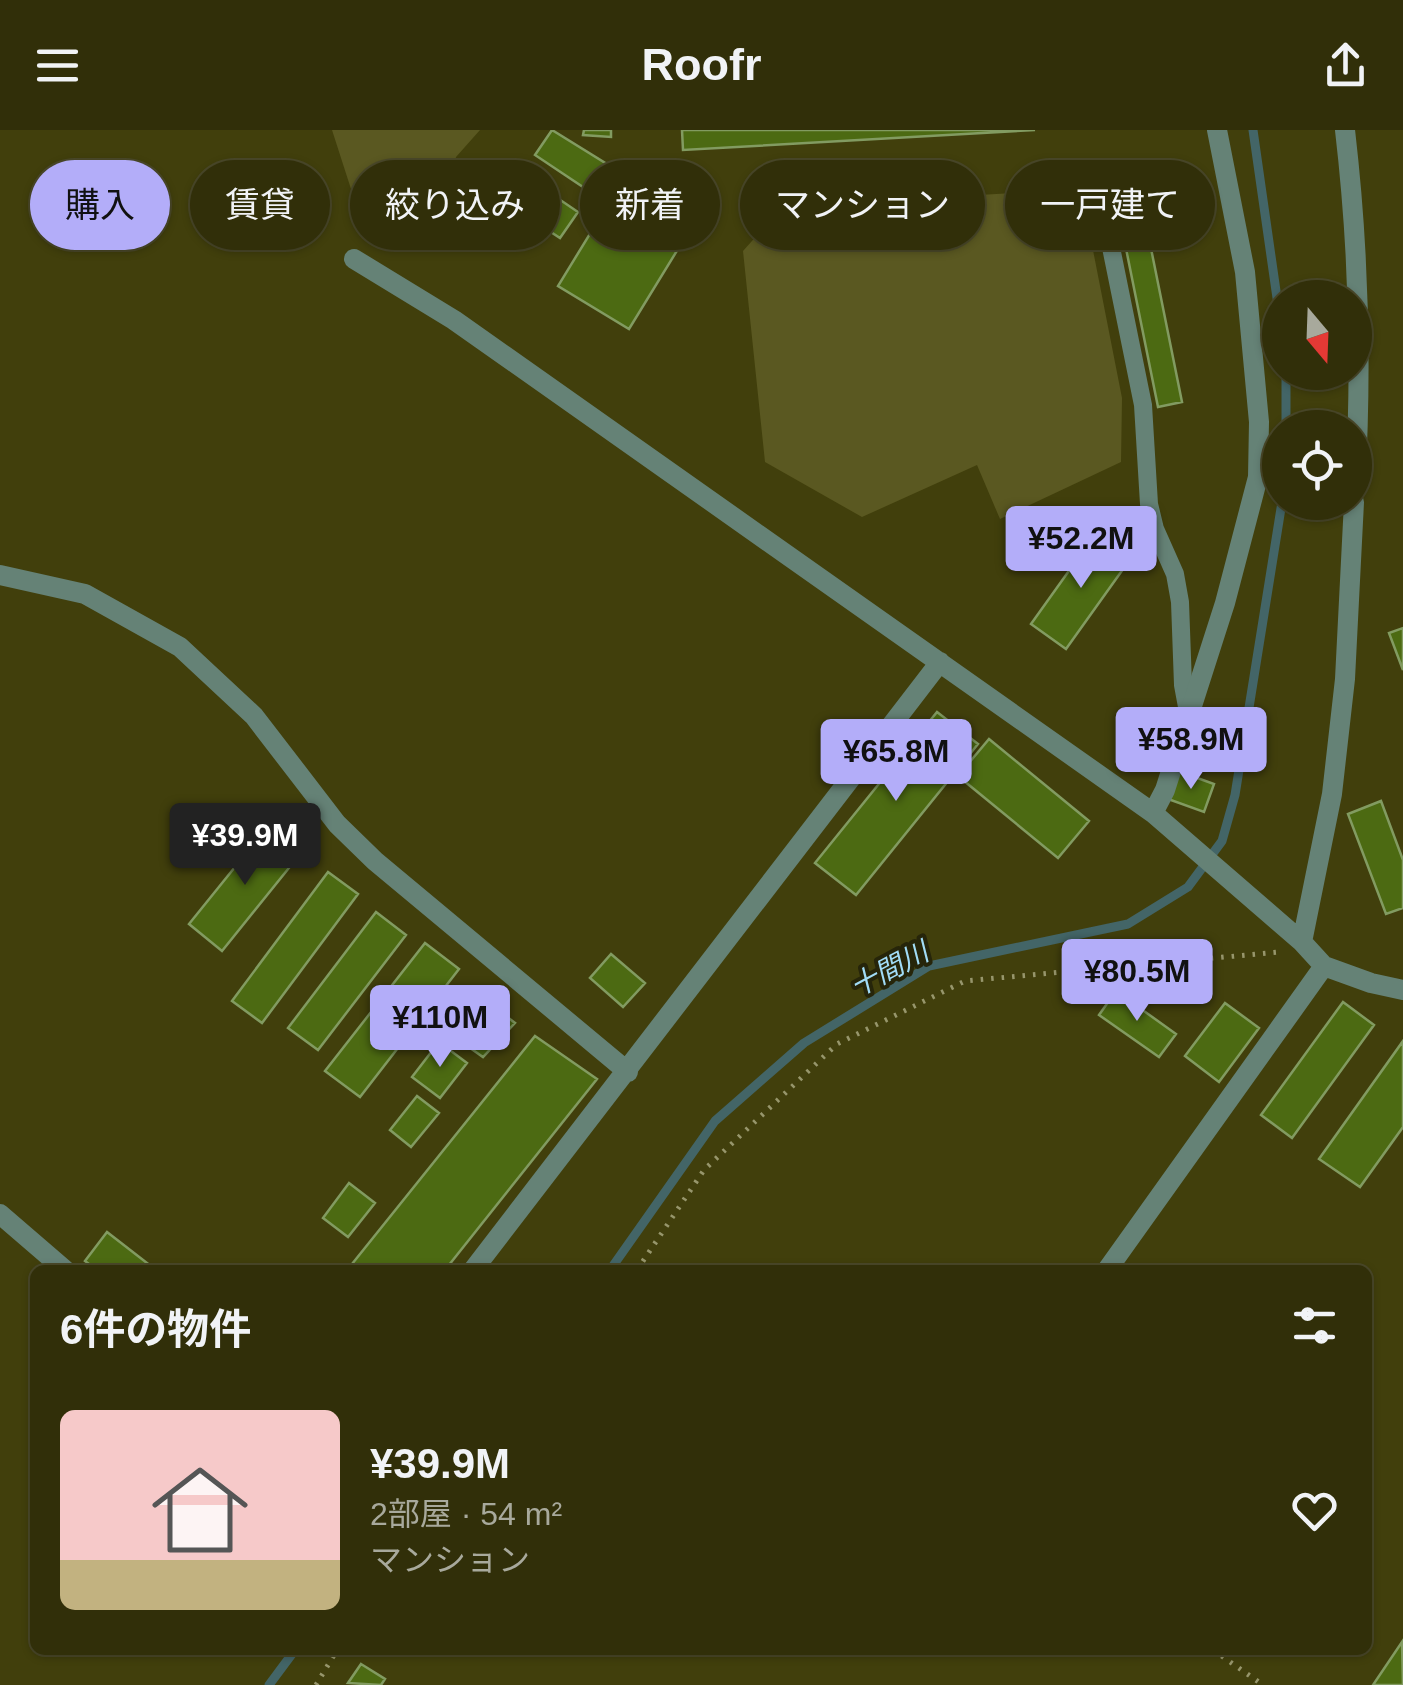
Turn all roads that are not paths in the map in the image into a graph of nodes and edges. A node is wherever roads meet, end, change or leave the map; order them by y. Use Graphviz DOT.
graph roads {
  1 [pos="1216,130"];
  2 [pos="1345,130"];
  3 [pos="1112,250"];
  4 [pos="354,259"];
  5 [pos="1358,410"];
  6 [pos="1353,520"];
  7 [pos="0,575"];
  8 [pos="940,662"];
  9 [pos="1188,712"];
  10 [pos="1153,813"];
  11 [pos="1302,942"];
  12 [pos="1324,966"];
  13 [pos="1403,990"];
  14 [pos="628,1072"];
  15 [pos="0,1214"];
  16 [pos="59,1265"];
  17 [pos="478,1265"];
  18 [pos="1111,1265"];
  1 -- 9 [label="street"];
  2 -- 5 [label="street"];
  3 -- 9 [label="lane"];
  4 -- 8 [label="street"];
  6 -- 11 [label="street"];
  7 -- 14 [label="street"];
  8 -- 10 [label="street"];
  8 -- 14 [label="street"];
  9 -- 10 [label="street"];
  10 -- 11 [label="street"];
  11 -- 12 [label="street"];
  12 -- 13 [label="street"];
  12 -- 18 [label="street"];
  14 -- 17 [label="street"];
  15 -- 16 [label="street"];
}
